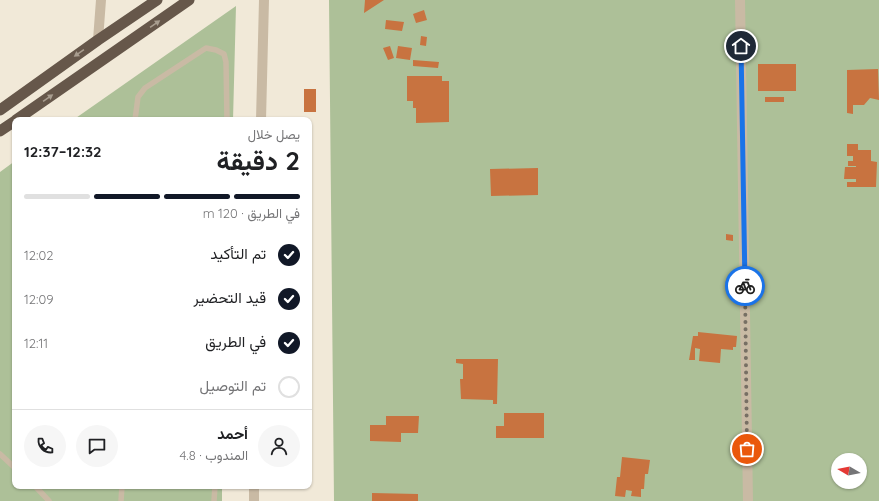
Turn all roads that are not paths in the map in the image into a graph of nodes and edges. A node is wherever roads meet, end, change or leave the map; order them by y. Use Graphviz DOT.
graph roads {
  1 [pos="101,0"];
  2 [pos="158,0"];
  3 [pos="189,0"];
  4 [pos="264,0"];
  5 [pos="740,0"];
  6 [pos="98,40"];
  7 [pos="0,110"];
  8 [pos="20,117"];
  9 [pos="135,117"];
  10 [pos="227,117"];
  11 [pos="262,117"];
  12 [pos="12,123"];
  13 [pos="0,131"];
  14 [pos="0,454"];
  15 [pos="12,465"];
  16 [pos="38,489"];
  17 [pos="122,489"];
  18 [pos="215,489"];
  19 [pos="254,489"];
  20 [pos="49,501"];
  21 [pos="121,501"];
  22 [pos="214,501"];
  23 [pos="254,501"];
  24 [pos="748,501"];
  1 -- 6 [label="street"];
  2 -- 6 [label="highway"];
  8 -- 3 [label="highway, one-way"];
  4 -- 11 [label="street"];
  5 -- 24 [label="street"];
  6 -- 7 [label="highway, one-way"];
  9 -- 10 [label="lane"];
  12 -- 13 [label="highway"];
  14 -- 15 [label="lane"];
  16 -- 20 [label="lane"];
  17 -- 21 [label="lane"];
  18 -- 22 [label="lane"];
  19 -- 23 [label="street"];
}
